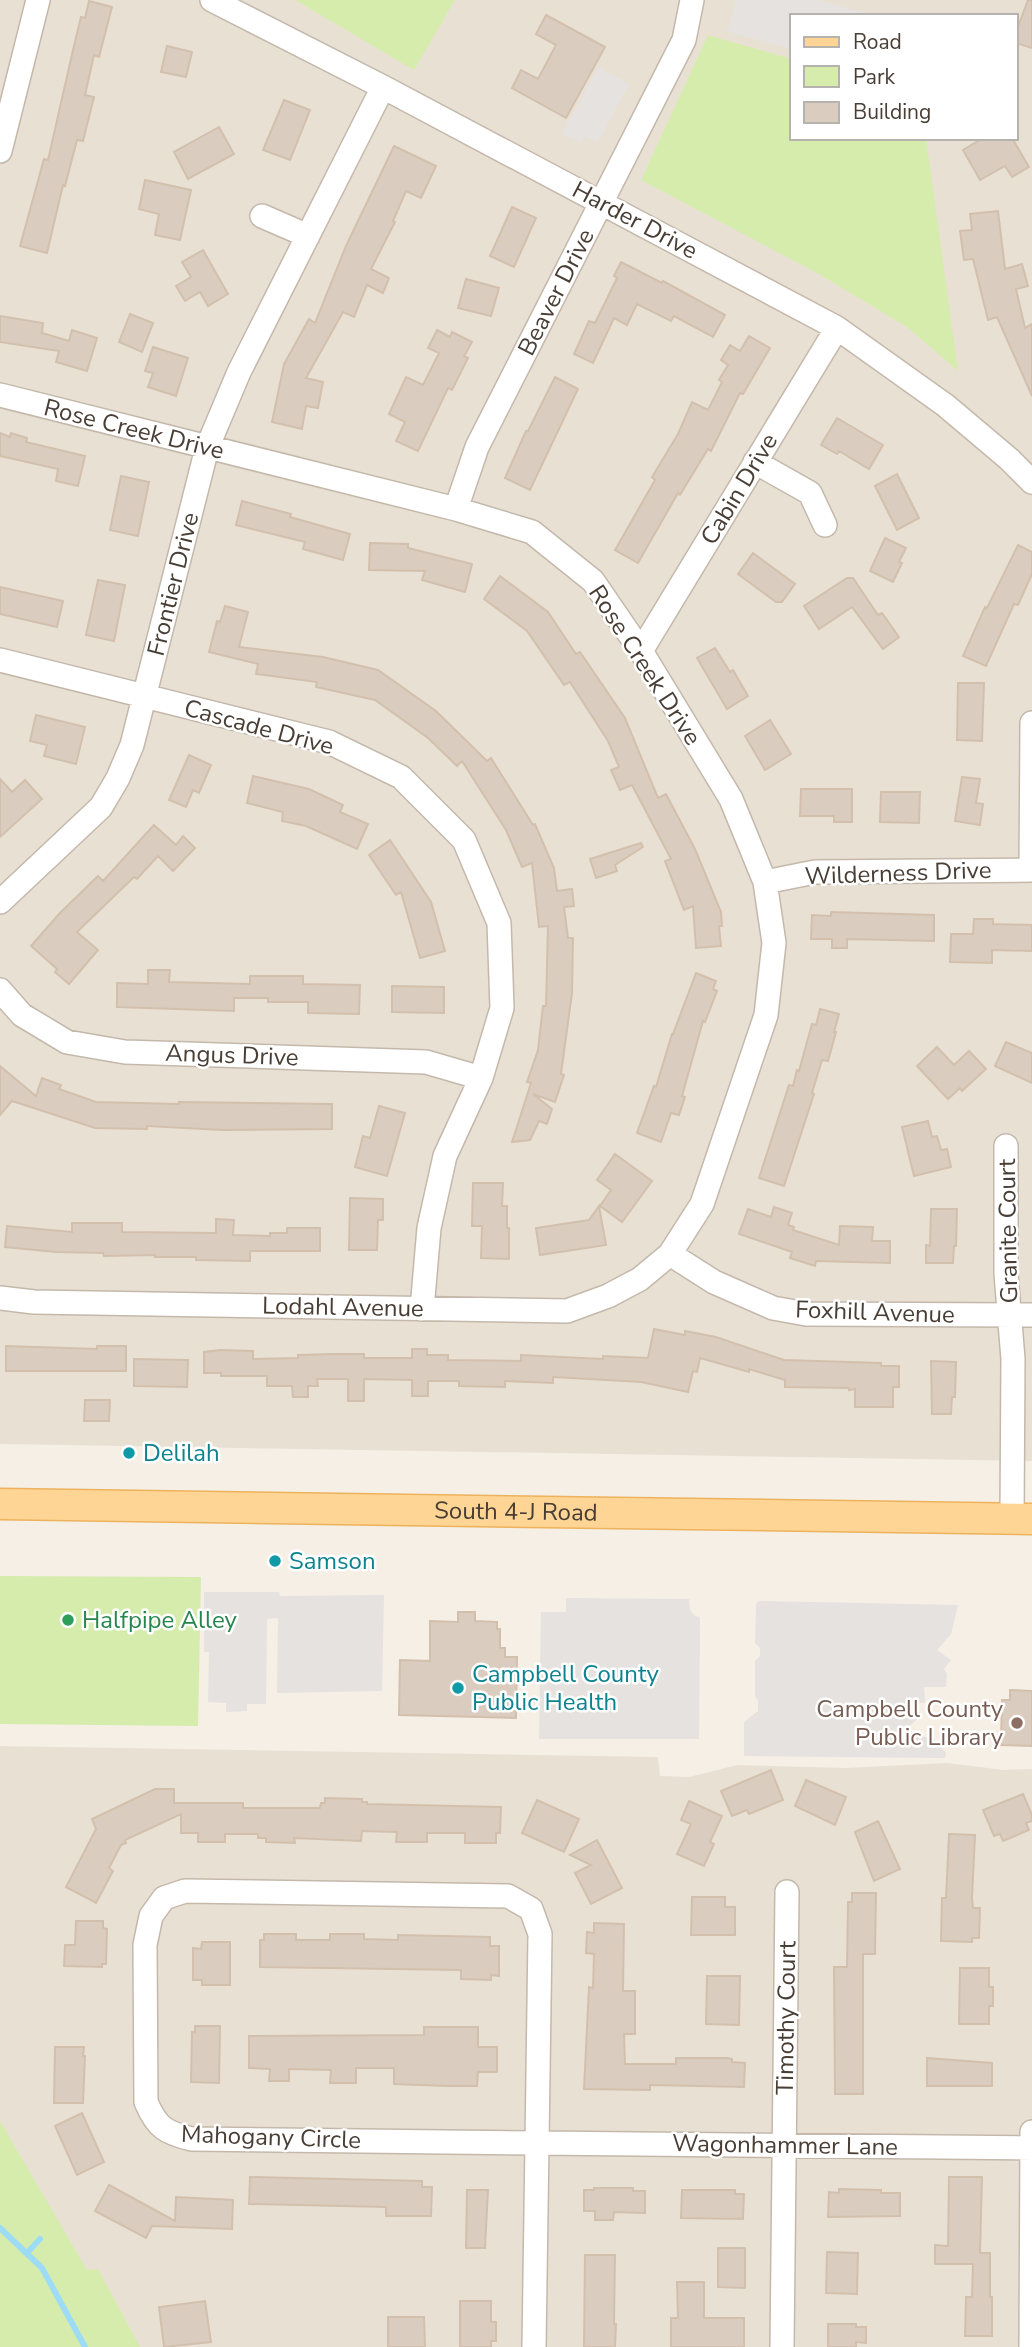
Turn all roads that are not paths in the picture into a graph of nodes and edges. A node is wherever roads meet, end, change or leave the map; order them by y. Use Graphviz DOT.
graph roads {
  1 [pos="38,0"];
  2 [pos="212,0"];
  3 [pos="692,0"];
  4 [pos="383,87"];
  5 [pos="6,99"];
  6 [pos="0,151"];
  7 [pos="602,202"];
  8 [pos="262,216"];
  9 [pos="308,236"];
  10 [pos="837,328"];
  11 [pos="0,395"];
  12 [pos="207,448"];
  13 [pos="755,462"];
  14 [pos="1032,482"];
  15 [pos="456,509"];
  16 [pos="825,525"];
  17 [pos="640,650"];
  18 [pos="0,660"];
  19 [pos="144,697"];
  20 [pos="1032,723"];
  21 [pos="1031,870"];
  22 [pos="765,882"];
  23 [pos="0,902"];
  24 [pos="0,990"];
  25 [pos="481,1078"];
  26 [pos="1006,1146"];
  27 [pos="670,1254"];
  28 [pos="0,1297"];
  29 [pos="422,1309"];
  30 [pos="1021,1315"];
  31 [pos="0,1504"];
  32 [pos="1022,1519"];
  33 [pos="788,1892"];
  34 [pos="1032,2132"];
  35 [pos="537,2143"];
  36 [pos="784,2145"];
  37 [pos="1032,2148"];
  38 [pos="534,2347"];
  39 [pos="782,2347"];
  40 [pos="1031,2347"];
  1 -- 5 [label="street"];
  2 -- 4 [label="street, Harder Drive"];
  3 -- 7 [label="street, Beaver Drive"];
  4 -- 7 [label="street, Harder Drive"];
  4 -- 9 [label="street, Frontier Drive"];
  5 -- 6 [label="street"];
  7 -- 10 [label="street, Harder Drive"];
  7 -- 15 [label="street, Beaver Drive"];
  8 -- 9 [label="street"];
  9 -- 12 [label="street, Frontier Drive"];
  10 -- 13 [label="street, Cabin Drive"];
  10 -- 14 [label="street, Harder Drive"];
  11 -- 12 [label="street, Rose Creek Drive"];
  12 -- 15 [label="street, Rose Creek Drive"];
  12 -- 19 [label="street, Frontier Drive"];
  13 -- 16 [label="street"];
  13 -- 17 [label="street, Cabin Drive"];
  15 -- 17 [label="street, Rose Creek Drive"];
  17 -- 22 [label="street, Rose Creek Drive"];
  18 -- 19 [label="street, Cascade Drive"];
  19 -- 23 [label="street, Frontier Drive"];
  19 -- 25 [label="street, Cascade Drive"];
  20 -- 21 [label="street"];
  21 -- 22 [label="street, Wilderness Drive"];
  22 -- 27 [label="street, Rose Creek Drive"];
  24 -- 25 [label="street, Angus Drive"];
  25 -- 29 [label="street, Cascade Drive"];
  26 -- 30 [label="street, Granite Court"];
  27 -- 29 [label="street, Lodahl Avenue"];
  27 -- 30 [label="street, Foxhill Avenue"];
  28 -- 29 [label="street, Lodahl Avenue"];
  30 -- 32 [label="street, Granite Court"];
  31 -- 32 [label="main road, South 4-J Road"];
  33 -- 36 [label="street, Timothy Court"];
  34 -- 37 [label="street"];
  35 -- 35 [label="street, Mahogany Circle"];
  35 -- 36 [label="street, Wagonhammer Lane"];
  35 -- 38 [label="street, Mahogany Circle"];
  36 -- 37 [label="street, Wagonhammer Lane"];
  36 -- 39 [label="street, Timothy Court"];
  37 -- 40 [label="street"];
}
